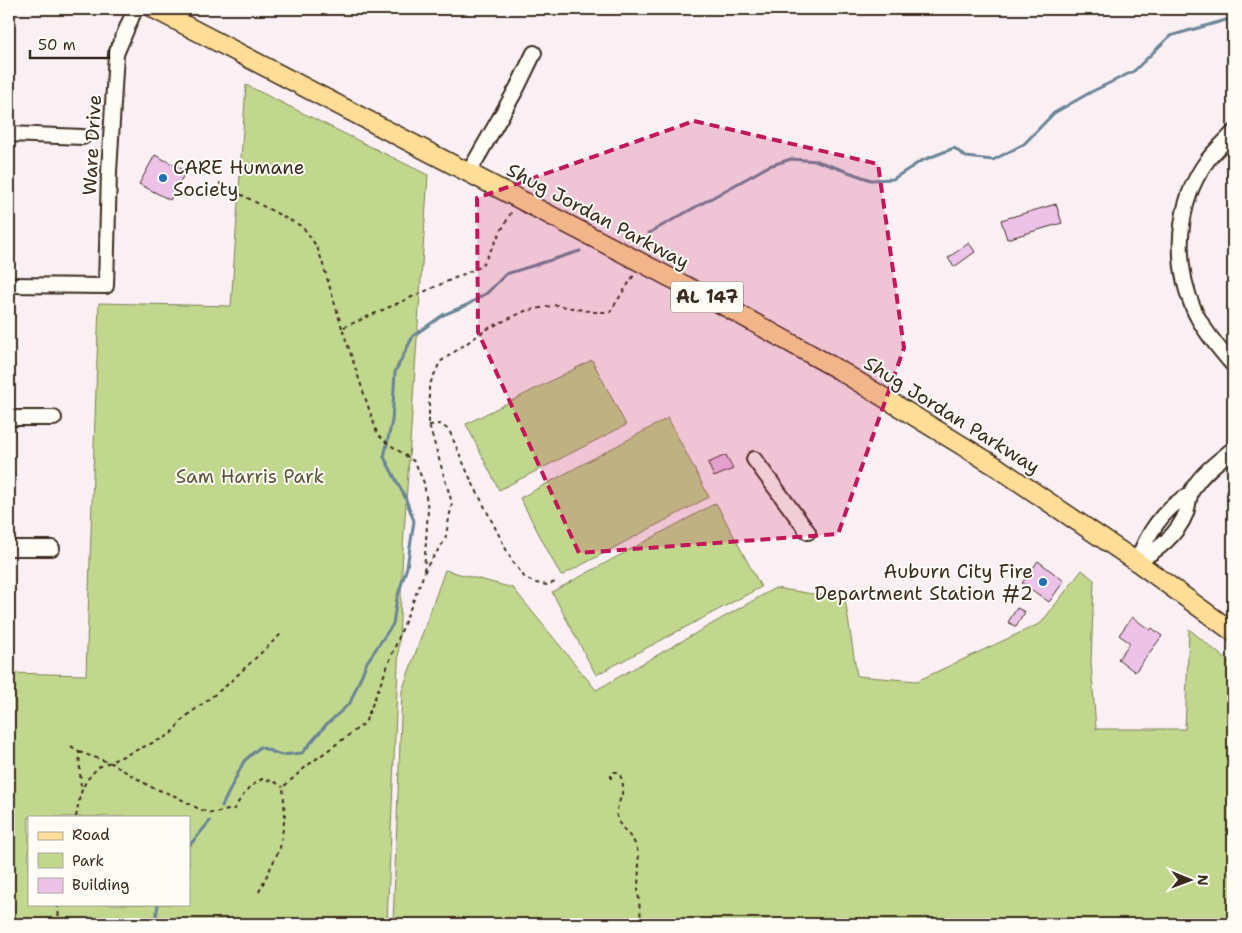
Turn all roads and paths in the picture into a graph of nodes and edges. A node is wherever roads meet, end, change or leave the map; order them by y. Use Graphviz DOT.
graph roads {
  1 [pos="135,9"];
  2 [pos="154,9"];
  3 [pos="534,53"];
  4 [pos="1233,133"];
  5 [pos="9,134"];
  6 [pos="83,137"];
  7 [pos="469,172"];
  8 [pos="219,183"];
  9 [pos="519,198"];
  10 [pos="642,263"];
  11 [pos="9,285"];
  12 [pos="342,328"];
  13 [pos="1233,365"];
  14 [pos="9,418"];
  15 [pos="54,418"];
  16 [pos="429,425"];
  17 [pos="1233,450"];
  18 [pos="754,459"];
  19 [pos="808,532"];
  20 [pos="9,548"];
  21 [pos="52,548"];
  22 [pos="1137,562"];
  23 [pos="424,574"];
  24 [pos="558,581"];
  25 [pos="1233,632"];
  26 [pos="282,633"];
  27 [pos="71,746"];
  28 [pos="78,752"];
  29 [pos="111,763"];
  30 [pos="611,779"];
  31 [pos="283,787"];
  32 [pos="81,790"];
  33 [pos="76,816"];
  34 [pos="259,892"];
  35 [pos="58,906"];
  36 [pos="59,924"];
  37 [pos="642,924"];
  1 -- 11 [label="street, Ware Drive"];
  2 -- 7 [label="main road, Shug Jordan Parkway / AL 147"];
  3 -- 7 [label="street"];
  4 -- 13 [label="street"];
  5 -- 6 [label="street"];
  7 -- 9 [label="main road, Shug Jordan Parkway / AL 147"];
  8 -- 12 [label="path"];
  9 -- 10 [label="main road, Shug Jordan Parkway / AL 147"];
  9 -- 12 [label="path"];
  10 -- 16 [label="path"];
  10 -- 22 [label="main road, Shug Jordan Parkway / AL 147"];
  12 -- 23 [label="path"];
  14 -- 15 [label="street"];
  16 -- 23 [label="path"];
  16 -- 24 [label="path"];
  17 -- 22 [label="street"];
  18 -- 19 [label="street"];
  20 -- 21 [label="street"];
  22 -- 25 [label="main road, Shug Jordan Parkway / AL 147"];
  23 -- 31 [label="path"];
  26 -- 29 [label="path"];
  27 -- 28 [label="path"];
  28 -- 29 [label="path"];
  28 -- 32 [label="path"];
  29 -- 31 [label="path"];
  29 -- 32 [label="path"];
  30 -- 37 [label="path"];
  31 -- 34 [label="path"];
  32 -- 33 [label="path"];
  35 -- 36 [label="path"];
}
